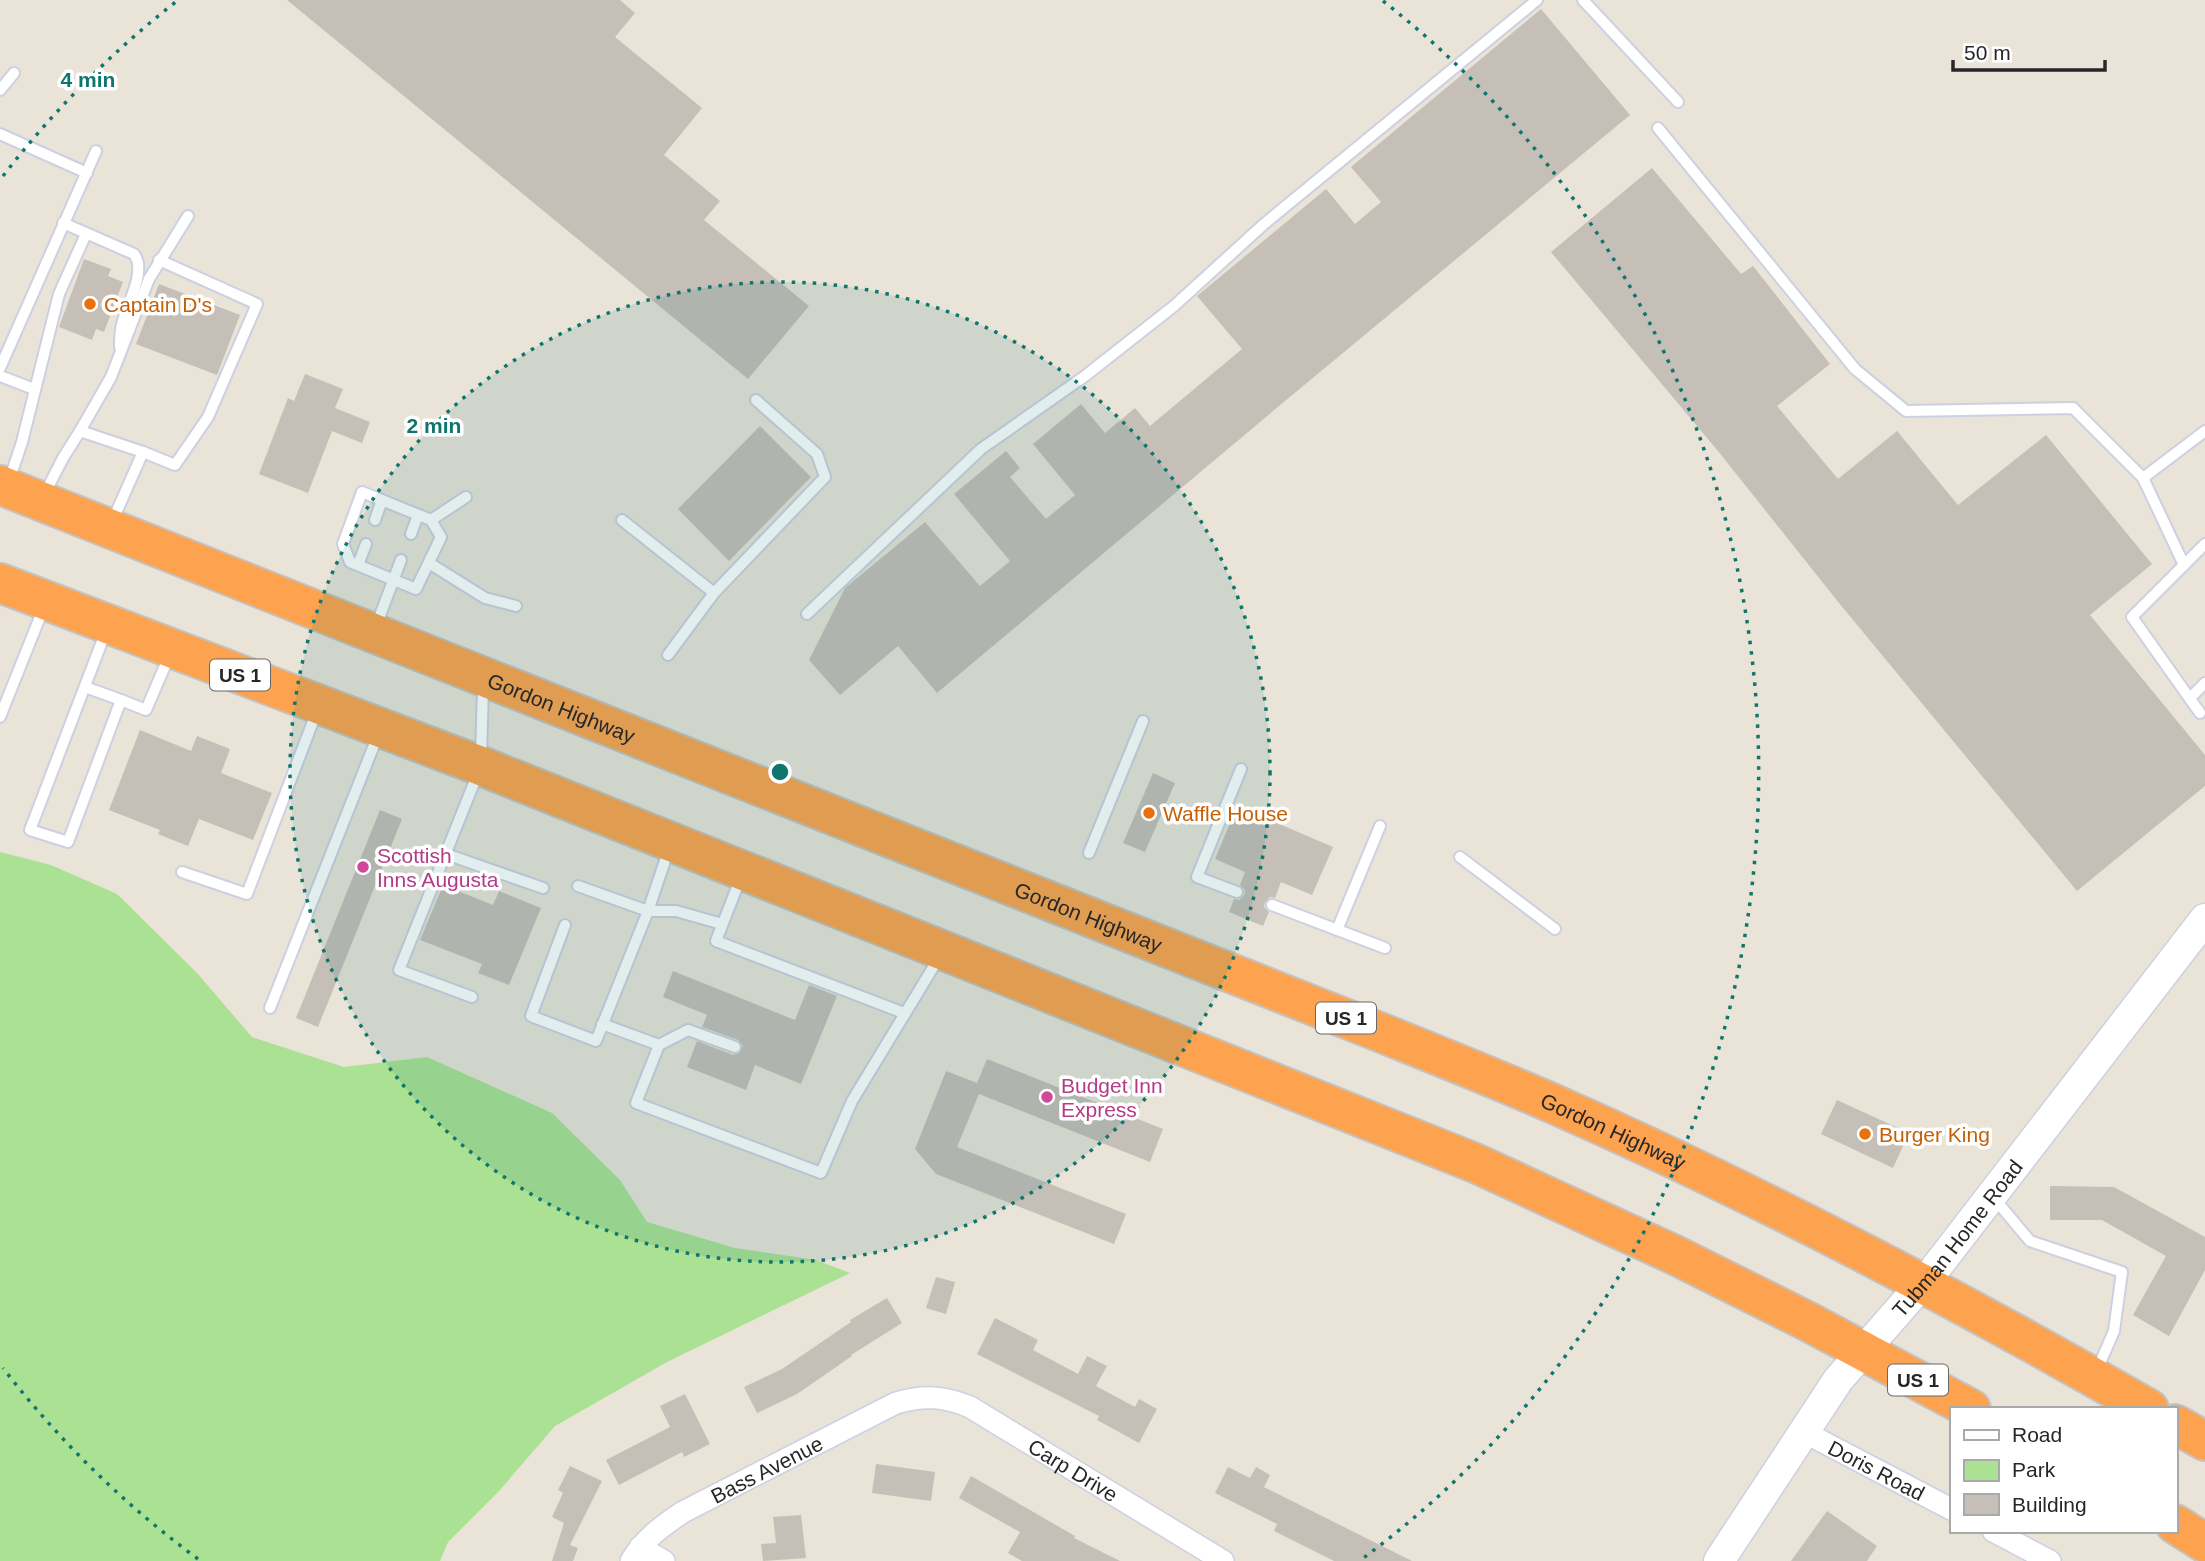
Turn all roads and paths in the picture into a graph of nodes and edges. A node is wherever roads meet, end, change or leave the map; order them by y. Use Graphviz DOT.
graph roads {
  1 [pos="1537,0"];
  2 [pos="1583,0"];
  3 [pos="14,73"];
  4 [pos="0,90"];
  5 [pos="1678,102"];
  6 [pos="1658,128"];
  7 [pos="0,134"];
  8 [pos="96,151"];
  9 [pos="86,173"];
  10 [pos="188,216"];
  11 [pos="63,223"];
  12 [pos="86,234"];
  13 [pos="159,260"];
  14 [pos="120,354"];
  15 [pos="0,368"];
  16 [pos="0,376"];
  17 [pos="34,389"];
  18 [pos="756,400"];
  19 [pos="80,430"];
  20 [pos="2205,431"];
  21 [pos="143,453"];
  22 [pos="2143,478"];
  23 [pos="16,492"];
  24 [pos="466,498"];
  25 [pos="383,500"];
  26 [pos="418,515"];
  27 [pos="375,520"];
  28 [pos="431,520"];
  29 [pos="622,520"];
  30 [pos="109,528"];
  31 [pos="411,534"];
  32 [pos="366,544"];
  33 [pos="2205,544"];
  34 [pos="401,560"];
  35 [pos="429,563"];
  36 [pos="358,565"];
  37 [pos="2183,565"];
  38 [pos="393,580"];
  39 [pos="0,583"];
  40 [pos="713,593"];
  41 [pos="46,601"];
  42 [pos="516,606"];
  43 [pos="807,614"];
  44 [pos="108,625"];
  45 [pos="373,633"];
  46 [pos="173,649"];
  47 [pos="668,655"];
  48 [pos="483,676"];
  49 [pos="2205,683"];
  50 [pos="85,687"];
  51 [pos="2190,698"];
  52 [pos="121,700"];
  53 [pos="319,705"];
  54 [pos="2200,713"];
  55 [pos="0,717"];
  56 [pos="1143,721"];
  57 [pos="380,729"];
  58 [pos="481,766"];
  59 [pos="1241,769"];
  60 [pos="1380,826"];
  61 [pos="671,842"];
  62 [pos="1089,853"];
  63 [pos="446,854"];
  64 [pos="1460,857"];
  65 [pos="182,872"];
  66 [pos="743,872"];
  67 [pos="578,886"];
  68 [pos="543,888"];
  69 [pos="1237,892"];
  70 [pos="1272,905"];
  71 [pos="648,911"];
  72 [pos="2205,919"];
  73 [pos="722,924"];
  74 [pos="565,925"];
  75 [pos="1555,929"];
  76 [pos="1337,930"];
  77 [pos="1385,948"];
  78 [pos="943,950"];
  79 [pos="472,997"];
  80 [pos="270,1007"];
  81 [pos="904,1013"];
  82 [pos="602,1024"];
  83 [pos="659,1045"];
  84 [pos="735,1048"];
  85 [pos="1991,1195"];
  86 [pos="1922,1284"];
  87 [pos="1864,1351"];
  88 [pos="2094,1377"];
  89 [pos="916,1397"];
  90 [pos="1967,1407"];
  91 [pos="2146,1407"];
  92 [pos="2177,1425"];
  93 [pos="1804,1432"];
  94 [pos="2205,1441"];
  95 [pos="1950,1508"];
  96 [pos="2177,1525"];
  97 [pos="1997,1533"];
  98 [pos="2205,1543"];
  99 [pos="635,1554"];
  100 [pos="664,1561"];
  101 [pos="1223,1561"];
  102 [pos="1719,1561"];
  103 [pos="2050,1561"];
  1 -- 43 [label="lane"];
  2 -- 5 [label="lane"];
  3 -- 4 [label="lane"];
  6 -- 22 [label="lane"];
  7 -- 9 [label="lane"];
  8 -- 9 [label="lane"];
  9 -- 11 [label="lane"];
  10 -- 13 [label="lane"];
  11 -- 12 [label="lane"];
  11 -- 15 [label="lane"];
  12 -- 14 [label="lane"];
  12 -- 17 [label="lane"];
  13 -- 14 [label="lane"];
  13 -- 21 [label="lane"];
  14 -- 19 [label="lane"];
  16 -- 17 [label="lane"];
  17 -- 23 [label="lane"];
  18 -- 40 [label="lane"];
  19 -- 21 [label="lane"];
  19 -- 23 [label="lane"];
  20 -- 22 [label="lane"];
  21 -- 30 [label="lane"];
  22 -- 37 [label="lane"];
  23 -- 30 [label="highway, Gordon Highway / US 1"];
  24 -- 28 [label="lane"];
  25 -- 26 [label="lane"];
  25 -- 27 [label="lane"];
  25 -- 36 [label="lane"];
  26 -- 28 [label="lane"];
  26 -- 31 [label="lane"];
  28 -- 35 [label="lane"];
  29 -- 40 [label="lane"];
  30 -- 45 [label="highway, Gordon Highway / US 1"];
  32 -- 36 [label="lane"];
  33 -- 37 [label="lane"];
  34 -- 38 [label="lane"];
  35 -- 38 [label="lane"];
  35 -- 42 [label="lane"];
  36 -- 38 [label="lane"];
  37 -- 51 [label="lane"];
  38 -- 45 [label="lane"];
  39 -- 41 [label="highway, US 1"];
  40 -- 47 [label="lane"];
  41 -- 44 [label="highway, US 1"];
  41 -- 55 [label="lane"];
  44 -- 46 [label="highway, US 1"];
  44 -- 50 [label="lane"];
  45 -- 48 [label="highway, Gordon Highway / US 1"];
  46 -- 52 [label="lane"];
  46 -- 53 [label="highway, US 1"];
  48 -- 58 [label="lane"];
  48 -- 86 [label="highway, Gordon Highway / US 1"];
  49 -- 51 [label="lane"];
  50 -- 52 [label="lane"];
  50 -- 52 [label="lane"];
  51 -- 54 [label="lane"];
  53 -- 57 [label="highway, US 1"];
  53 -- 65 [label="lane"];
  56 -- 62 [label="lane"];
  57 -- 58 [label="highway, US 1"];
  57 -- 80 [label="lane"];
  58 -- 61 [label="highway, US 1"];
  58 -- 63 [label="lane"];
  59 -- 69 [label="lane"];
  60 -- 76 [label="lane"];
  61 -- 66 [label="highway, US 1"];
  61 -- 71 [label="lane"];
  63 -- 68 [label="lane"];
  63 -- 79 [label="lane"];
  64 -- 75 [label="lane"];
  66 -- 73 [label="lane"];
  66 -- 78 [label="highway, US 1"];
  67 -- 71 [label="lane"];
  70 -- 76 [label="lane"];
  71 -- 73 [label="lane"];
  71 -- 82 [label="lane"];
  72 -- 85 [label="street, Tubman Home Road"];
  73 -- 81 [label="lane"];
  74 -- 82 [label="lane"];
  76 -- 77 [label="lane"];
  78 -- 81 [label="lane"];
  78 -- 87 [label="highway, US 1"];
  81 -- 83 [label="lane"];
  82 -- 83 [label="lane"];
  83 -- 84 [label="lane"];
  85 -- 86 [label="street, Tubman Home Road"];
  85 -- 88 [label="lane"];
  86 -- 87 [label="street, Tubman Home Road"];
  86 -- 88 [label="highway, Gordon Highway / US 1"];
  87 -- 90 [label="highway, US 1"];
  87 -- 93 [label="street, Tubman Home Road"];
  88 -- 91 [label="highway, Gordon Highway / US 1"];
  89 -- 99 [label="street, Bass Avenue"];
  89 -- 101 [label="street, Carp Drive"];
  92 -- 94 [label="highway"];
  93 -- 95 [label="street, Doris Road"];
  93 -- 102 [label="street, Tubman Home Road"];
  96 -- 98 [label="highway"];
  97 -- 103 [label="street"];
  99 -- 100 [label="street"];
}
